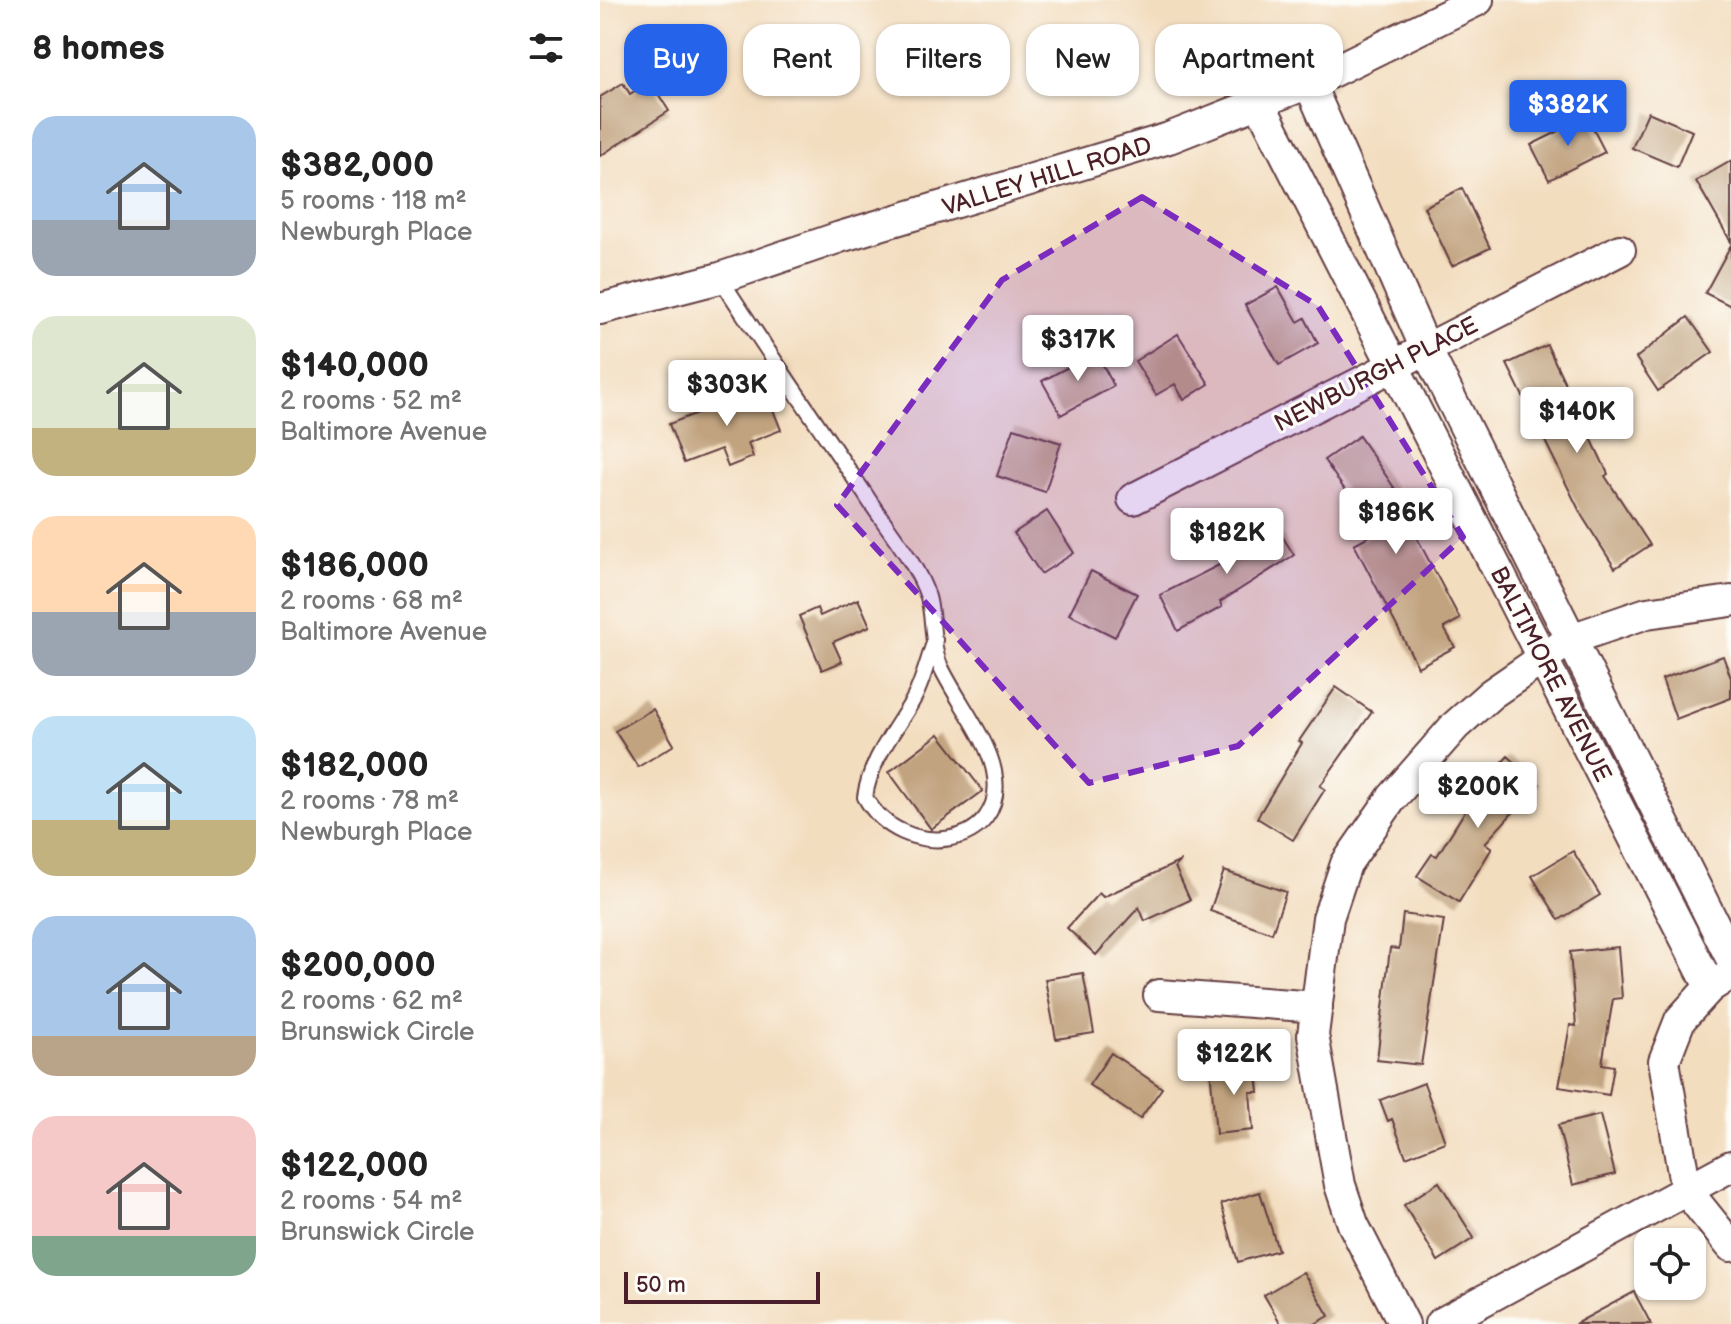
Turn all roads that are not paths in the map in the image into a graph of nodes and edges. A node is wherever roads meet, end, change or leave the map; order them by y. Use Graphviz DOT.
graph roads {
  1 [pos="1478,0"];
  2 [pos="1343,66"];
  3 [pos="1279,96"];
  4 [pos="1315,96"];
  5 [pos="1260,104"];
  6 [pos="1620,250"];
  7 [pos="720,278"];
  8 [pos="600,309"];
  9 [pos="1426,349"];
  10 [pos="1395,365"];
  11 [pos="1133,499"];
  12 [pos="1731,601"];
  13 [pos="1571,639"];
  14 [pos="935,640"];
  15 [pos="1545,660"];
  16 [pos="1731,958"];
  17 [pos="1720,981"];
  18 [pos="1159,995"];
  19 [pos="1317,1007"];
  20 [pos="1731,1166"];
  21 [pos="1686,1190"];
  22 [pos="1731,1246"];
  23 [pos="1404,1324"];
  24 [pos="1440,1324"];
  1 -- 2 [label="street, VALLEY HILL ROAD"];
  3 -- 5 [label="street, VALLEY HILL ROAD"];
  4 -- 9 [label="street, BALTIMORE AVENUE"];
  5 -- 7 [label="street, VALLEY HILL ROAD"];
  5 -- 10 [label="street, BALTIMORE AVENUE"];
  6 -- 9 [label="street, NEWBURGH PLACE"];
  7 -- 8 [label="street, VALLEY HILL ROAD"];
  7 -- 14 [label="lane"];
  9 -- 10 [label="street, NEWBURGH PLACE"];
  9 -- 13 [label="street, BALTIMORE AVENUE"];
  10 -- 11 [label="street, NEWBURGH PLACE"];
  10 -- 15 [label="street, BALTIMORE AVENUE"];
  12 -- 13 [label="street"];
  13 -- 15 [label="street"];
  13 -- 16 [label="street, BALTIMORE AVENUE"];
  14 -- 14 [label="lane"];
  15 -- 17 [label="street, BALTIMORE AVENUE"];
  15 -- 19 [label="street"];
  17 -- 21 [label="street"];
  18 -- 19 [label="street"];
  19 -- 23 [label="street"];
  20 -- 21 [label="street"];
  21 -- 22 [label="street"];
  21 -- 24 [label="street"];
}
